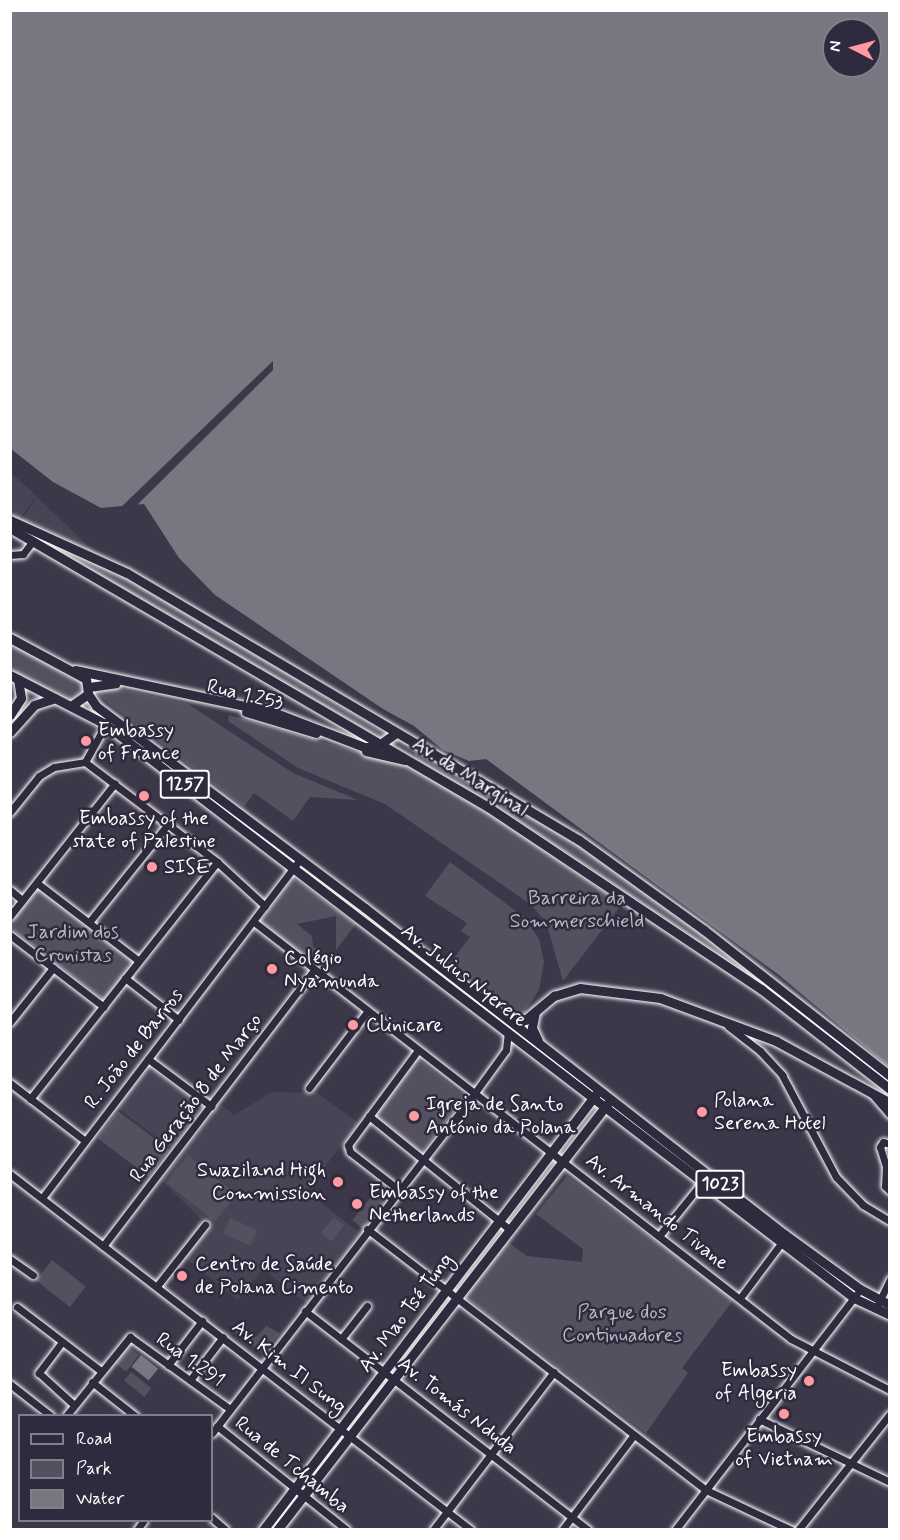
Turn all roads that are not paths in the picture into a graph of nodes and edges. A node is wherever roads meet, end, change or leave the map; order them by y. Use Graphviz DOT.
graph roads {
  1 [pos="10,520"];
  2 [pos="10,528"];
  3 [pos="32,542"];
  4 [pos="10,555"];
  5 [pos="10,632"];
  6 [pos="15,639"];
  7 [pos="75,670"];
  8 [pos="14,677"];
  9 [pos="89,690"];
  10 [pos="55,698"];
  11 [pos="72,705"];
  12 [pos="10,715"];
  13 [pos="108,720"];
  14 [pos="10,732"];
  15 [pos="396,734"];
  16 [pos="384,744"];
  17 [pos="418,747"];
  18 [pos="410,760"];
  19 [pos="85,762"];
  20 [pos="115,783"];
  21 [pos="10,812"];
  22 [pos="168,824"];
  23 [pos="218,862"];
  24 [pos="297,863"];
  25 [pos="37,883"];
  26 [pos="10,891"];
  27 [pos="22,900"];
  28 [pos="265,906"];
  29 [pos="365,908"];
  30 [pos="10,916"];
  31 [pos="358,916"];
  32 [pos="90,921"];
  33 [pos="254,922"];
  34 [pos="10,935"];
  35 [pos="139,961"];
  36 [pos="427,963"];
  37 [pos="52,968"];
  38 [pos="314,970"];
  39 [pos="125,978"];
  40 [pos="104,1007"];
  41 [pos="367,1012"];
  42 [pos="490,1012"];
  43 [pos="535,1012"];
  44 [pos="707,1014"];
  45 [pos="507,1018"];
  46 [pos="179,1020"];
  47 [pos="10,1022"];
  48 [pos="508,1032"];
  49 [pos="539,1042"];
  50 [pos="528,1047"];
  51 [pos="418,1050"];
  52 [pos="506,1050"];
  53 [pos="548,1050"];
  54 [pos="541,1058"];
  55 [pos="148,1059"];
  56 [pos="890,1076"];
  57 [pos="10,1083"];
  58 [pos="309,1088"];
  59 [pos="890,1089"];
  60 [pos="870,1092"];
  61 [pos="474,1094"];
  62 [pos="597,1094"];
  63 [pos="30,1099"];
  64 [pos="889,1101"];
  65 [pos="608,1103"];
  66 [pos="210,1106"];
  67 [pos="890,1115"];
  68 [pos="369,1116"];
  69 [pos="84,1140"];
  70 [pos="890,1144"];
  71 [pos="554,1152"];
  72 [pos="422,1161"];
  73 [pos="564,1161"];
  74 [pos="10,1174"];
  75 [pos="705,1179"];
  76 [pos="399,1191"];
  77 [pos="890,1191"];
  78 [pos="42,1198"];
  79 [pos="500,1221"];
  80 [pos="890,1221"];
  81 [pos="205,1225"];
  82 [pos="367,1229"];
  83 [pos="509,1229"];
  84 [pos="659,1236"];
  85 [pos="782,1242"];
  86 [pos="104,1245"];
  87 [pos="10,1259"];
  88 [pos="33,1275"];
  89 [pos="890,1279"];
  90 [pos="157,1286"];
  91 [pos="446,1288"];
  92 [pos="860,1289"];
  93 [pos="456,1296"];
  94 [pos="740,1298"];
  95 [pos="854,1298"];
  96 [pos="878,1305"];
  97 [pos="890,1305"];
  98 [pos="367,1306"];
  99 [pos="17,1307"];
  100 [pos="305,1311"];
  101 [pos="890,1315"];
  102 [pos="202,1321"];
  103 [pos="223,1337"];
  104 [pos="341,1339"];
  105 [pos="62,1342"];
  106 [pos="811,1352"];
  107 [pos="168,1365"];
  108 [pos="262,1368"];
  109 [pos="101,1371"];
  110 [pos="385,1371"];
  111 [pos="554,1372"];
  112 [pos="394,1378"];
  113 [pos="190,1380"];
  114 [pos="92,1382"];
  115 [pos="10,1384"];
  116 [pos="890,1390"];
  117 [pos="74,1405"];
  118 [pos="230,1409"];
  119 [pos="48,1414"];
  120 [pos="67,1414"];
  121 [pos="132,1414"];
  122 [pos="890,1414"];
  123 [pos="759,1419"];
  124 [pos="217,1426"];
  125 [pos="342,1428"];
  126 [pos="213,1432"];
  127 [pos="351,1435"];
  128 [pos="631,1435"];
  129 [pos="491,1453"];
  130 [pos="851,1463"];
  131 [pos="890,1482"];
  132 [pos="294,1489"];
  133 [pos="706,1490"];
  134 [pos="302,1496"];
  135 [pos="448,1511"];
  136 [pos="572,1516"];
  137 [pos="213,1519"];
  138 [pos="226,1530"];
  139 [pos="263,1530"];
  140 [pos="277,1530"];
  141 [pos="347,1530"];
  142 [pos="433,1530"];
  143 [pos="471,1530"];
  144 [pos="562,1530"];
  145 [pos="588,1530"];
  146 [pos="675,1530"];
  147 [pos="790,1530"];
  148 [pos="798,1530"];
  1 -- 15 [label="main road, Av. da Marginal"];
  2 -- 3 [label="main road, Av. da Marginal"];
  3 -- 4 [label="street"];
  3 -- 16 [label="main road, Av. da Marginal"];
  5 -- 6 [label="main road"];
  6 -- 7 [label="main road"];
  7 -- 9 [label="main road, Av. Julius Nyerere"];
  7 -- 16 [label="main road"];
  8 -- 10 [label="main road, Av. Julius Nyerere"];
  8 -- 12 [label="main road"];
  9 -- 11 [label="main road"];
  9 -- 13 [label="main road, Av. Julius Nyerere / 1257"];
  9 -- 18 [label="main road, Rua 1.253"];
  10 -- 11 [label="main road, Av. Julius Nyerere"];
  10 -- 14 [label="main road"];
  11 -- 13 [label="main road, Av. Julius Nyerere / 1257"];
  13 -- 19 [label="street"];
  13 -- 24 [label="main road, Av. Julius Nyerere / 1257"];
  15 -- 16 [label="main road"];
  15 -- 17 [label="main road, Av. da Marginal"];
  16 -- 18 [label="main road, Av. da Marginal"];
  17 -- 18 [label="main road"];
  17 -- 56 [label="main road, Av. da Marginal"];
  18 -- 59 [label="main road, Av. da Marginal"];
  19 -- 20 [label="street"];
  19 -- 21 [label="street"];
  20 -- 22 [label="street"];
  20 -- 25 [label="street"];
  22 -- 23 [label="street"];
  22 -- 32 [label="street"];
  23 -- 28 [label="street"];
  23 -- 35 [label="street"];
  24 -- 28 [label="street, R. João de Barros"];
  24 -- 29 [label="main road, Av. Julius Nyerere / 1257"];
  24 -- 31 [label="main road, Av. Julius Nyerere / 1257"];
  25 -- 27 [label="street"];
  25 -- 32 [label="street"];
  26 -- 27 [label="street"];
  27 -- 30 [label="street"];
  28 -- 33 [label="street, R. João de Barros"];
  29 -- 31 [label="main road"];
  29 -- 36 [label="main road, Av. Julius Nyerere / 1257"];
  31 -- 36 [label="main road, Av. Julius Nyerere / 1257"];
  32 -- 35 [label="street"];
  33 -- 38 [label="street, Av. Armando Tivane"];
  33 -- 46 [label="street, R. João de Barros"];
  34 -- 37 [label="street"];
  35 -- 39 [label="street"];
  36 -- 42 [label="main road, Av. Julius Nyerere / 1257"];
  37 -- 40 [label="street"];
  37 -- 47 [label="street"];
  38 -- 41 [label="street, Av. Armando Tivane"];
  38 -- 66 [label="street, Rua Geração 8 de Março"];
  39 -- 40 [label="street"];
  39 -- 46 [label="street"];
  40 -- 63 [label="street"];
  41 -- 51 [label="street, Av. Armando Tivane"];
  41 -- 58 [label="street"];
  42 -- 45 [label="main road, Av. Julius Nyerere / 1257"];
  42 -- 48 [label="main road, Av. Julius Nyerere / 1257"];
  43 -- 44 [label="main road"];
  43 -- 45 [label="main road"];
  43 -- 49 [label="main road"];
  44 -- 60 [label="main road"];
  44 -- 80 [label="street"];
  45 -- 49 [label="main road, Av. Julius Nyerere / 1023"];
  46 -- 55 [label="street, R. João de Barros"];
  48 -- 50 [label="main road, Av. Julius Nyerere / 1023"];
  48 -- 52 [label="street"];
  49 -- 53 [label="main road, Av. Julius Nyerere / 1023"];
  50 -- 52 [label="street"];
  50 -- 54 [label="main road, Av. Julius Nyerere / 1023"];
  51 -- 61 [label="street, Av. Armando Tivane"];
  51 -- 68 [label="street"];
  52 -- 61 [label="street"];
  53 -- 54 [label="main road"];
  53 -- 62 [label="main road, Av. Julius Nyerere / 1023"];
  54 -- 62 [label="main road, Av. Julius Nyerere / 1023"];
  55 -- 66 [label="street"];
  55 -- 69 [label="street, R. João de Barros"];
  57 -- 63 [label="street"];
  60 -- 64 [label="main road"];
  60 -- 67 [label="street"];
  61 -- 71 [label="street, Av. Armando Tivane"];
  61 -- 72 [label="street"];
  62 -- 65 [label="main road, Av. Julius Nyerere / 1023"];
  62 -- 71 [label="main road, Av. Mao Tsé Tung"];
  63 -- 69 [label="street"];
  65 -- 73 [label="main road, Av. Mao Tsé Tung"];
  65 -- 75 [label="main road, Av. Julius Nyerere / 1023"];
  66 -- 86 [label="street, Rua Geração 8 de Março"];
  68 -- 72 [label="street"];
  68 -- 76 [label="street"];
  69 -- 78 [label="street, R. João de Barros"];
  70 -- 77 [label="street"];
  71 -- 73 [label="street, Av. Armando Tivane"];
  71 -- 79 [label="main road, Av. Mao Tsé Tung"];
  72 -- 76 [label="street"];
  72 -- 79 [label="street"];
  73 -- 83 [label="main road, Av. Mao Tsé Tung"];
  73 -- 84 [label="street, Av. Armando Tivane"];
  74 -- 78 [label="street, Av. Kim II Sung"];
  75 -- 84 [label="street"];
  75 -- 85 [label="main road, Av. Julius Nyerere / 1023"];
  75 -- 92 [label="main road, Av. Julius Nyerere / 1023"];
  76 -- 82 [label="street"];
  78 -- 86 [label="street, Av. Kim II Sung"];
  79 -- 83 [label="street"];
  79 -- 91 [label="main road, Av. Mao Tsé Tung"];
  81 -- 90 [label="street"];
  82 -- 91 [label="street"];
  82 -- 100 [label="street"];
  83 -- 93 [label="main road, Av. Mao Tsé Tung"];
  84 -- 94 [label="street, Av. Armando Tivane"];
  85 -- 94 [label="street"];
  85 -- 95 [label="main road, Av. Julius Nyerere / 1023"];
  86 -- 90 [label="street, Av. Kim II Sung"];
  87 -- 88 [label="street"];
  89 -- 96 [label="street"];
  90 -- 102 [label="street, Av. Kim II Sung"];
  91 -- 93 [label="street"];
  91 -- 110 [label="main road, Av. Mao Tsé Tung"];
  92 -- 95 [label="street"];
  92 -- 96 [label="main road, Av. Julius Nyerere / 1023"];
  93 -- 111 [label="street"];
  93 -- 112 [label="main road, Av. Mao Tsé Tung"];
  94 -- 106 [label="street, Av. Armando Tivane"];
  95 -- 96 [label="main road, Av. Julius Nyerere / 1023"];
  95 -- 106 [label="street"];
  96 -- 97 [label="main road, Av. Julius Nyerere / 1023"];
  96 -- 101 [label="main road, Av. Julius Nyerere / 1023"];
  98 -- 104 [label="street"];
  99 -- 105 [label="street"];
  100 -- 104 [label="street, Av. Tomás Nduda"];
  100 -- 108 [label="street"];
  102 -- 103 [label="street, Av. Kim II Sung"];
  102 -- 107 [label="street"];
  103 -- 108 [label="street, Av. Kim II Sung"];
  103 -- 113 [label="street"];
  104 -- 110 [label="street, Av. Tomás Nduda"];
  105 -- 109 [label="street"];
  105 -- 117 [label="street"];
  106 -- 116 [label="street, Av. Armando Tivane"];
  106 -- 123 [label="street"];
  107 -- 109 [label="street, Rua 1.291"];
  107 -- 113 [label="street, Rua 1.291"];
  108 -- 118 [label="street"];
  108 -- 125 [label="street, Av. Kim II Sung"];
  109 -- 114 [label="street"];
  110 -- 112 [label="street, Av. Tomás Nduda"];
  110 -- 125 [label="main road, Av. Mao Tsé Tung"];
  111 -- 128 [label="street"];
  111 -- 129 [label="street"];
  112 -- 127 [label="main road, Av. Mao Tsé Tung"];
  112 -- 129 [label="street, Av. Tomás Nduda"];
  113 -- 118 [label="street, Rua 1.291"];
  114 -- 117 [label="street"];
  114 -- 121 [label="street"];
  115 -- 119 [label="street"];
  117 -- 120 [label="street"];
  118 -- 124 [label="street"];
  122 -- 130 [label="street"];
  123 -- 130 [label="street"];
  123 -- 133 [label="street"];
  124 -- 126 [label="street"];
  124 -- 132 [label="street, Rua de Tchamba"];
  125 -- 127 [label="street, Av. Kim II Sung"];
  125 -- 132 [label="main road, Av. Mao Tsé Tung"];
  127 -- 134 [label="main road, Av. Mao Tsé Tung"];
  127 -- 135 [label="street, Av. Kim II Sung"];
  128 -- 133 [label="street"];
  128 -- 136 [label="street"];
  129 -- 135 [label="street"];
  129 -- 136 [label="street, Av. Tomás Nduda"];
  130 -- 131 [label="street"];
  130 -- 148 [label="street"];
  132 -- 134 [label="street, Rua de Tchamba"];
  132 -- 139 [label="main road, Av. Mao Tsé Tung"];
  133 -- 146 [label="street"];
  133 -- 147 [label="street"];
  134 -- 140 [label="main road, Av. Mao Tsé Tung"];
  134 -- 141 [label="street, Rua de Tchamba"];
  135 -- 142 [label="street"];
  135 -- 143 [label="street, Av. Kim II Sung"];
  136 -- 144 [label="street"];
  136 -- 145 [label="street, Av. Tomás Nduda"];
  137 -- 138 [label="street"];
}
